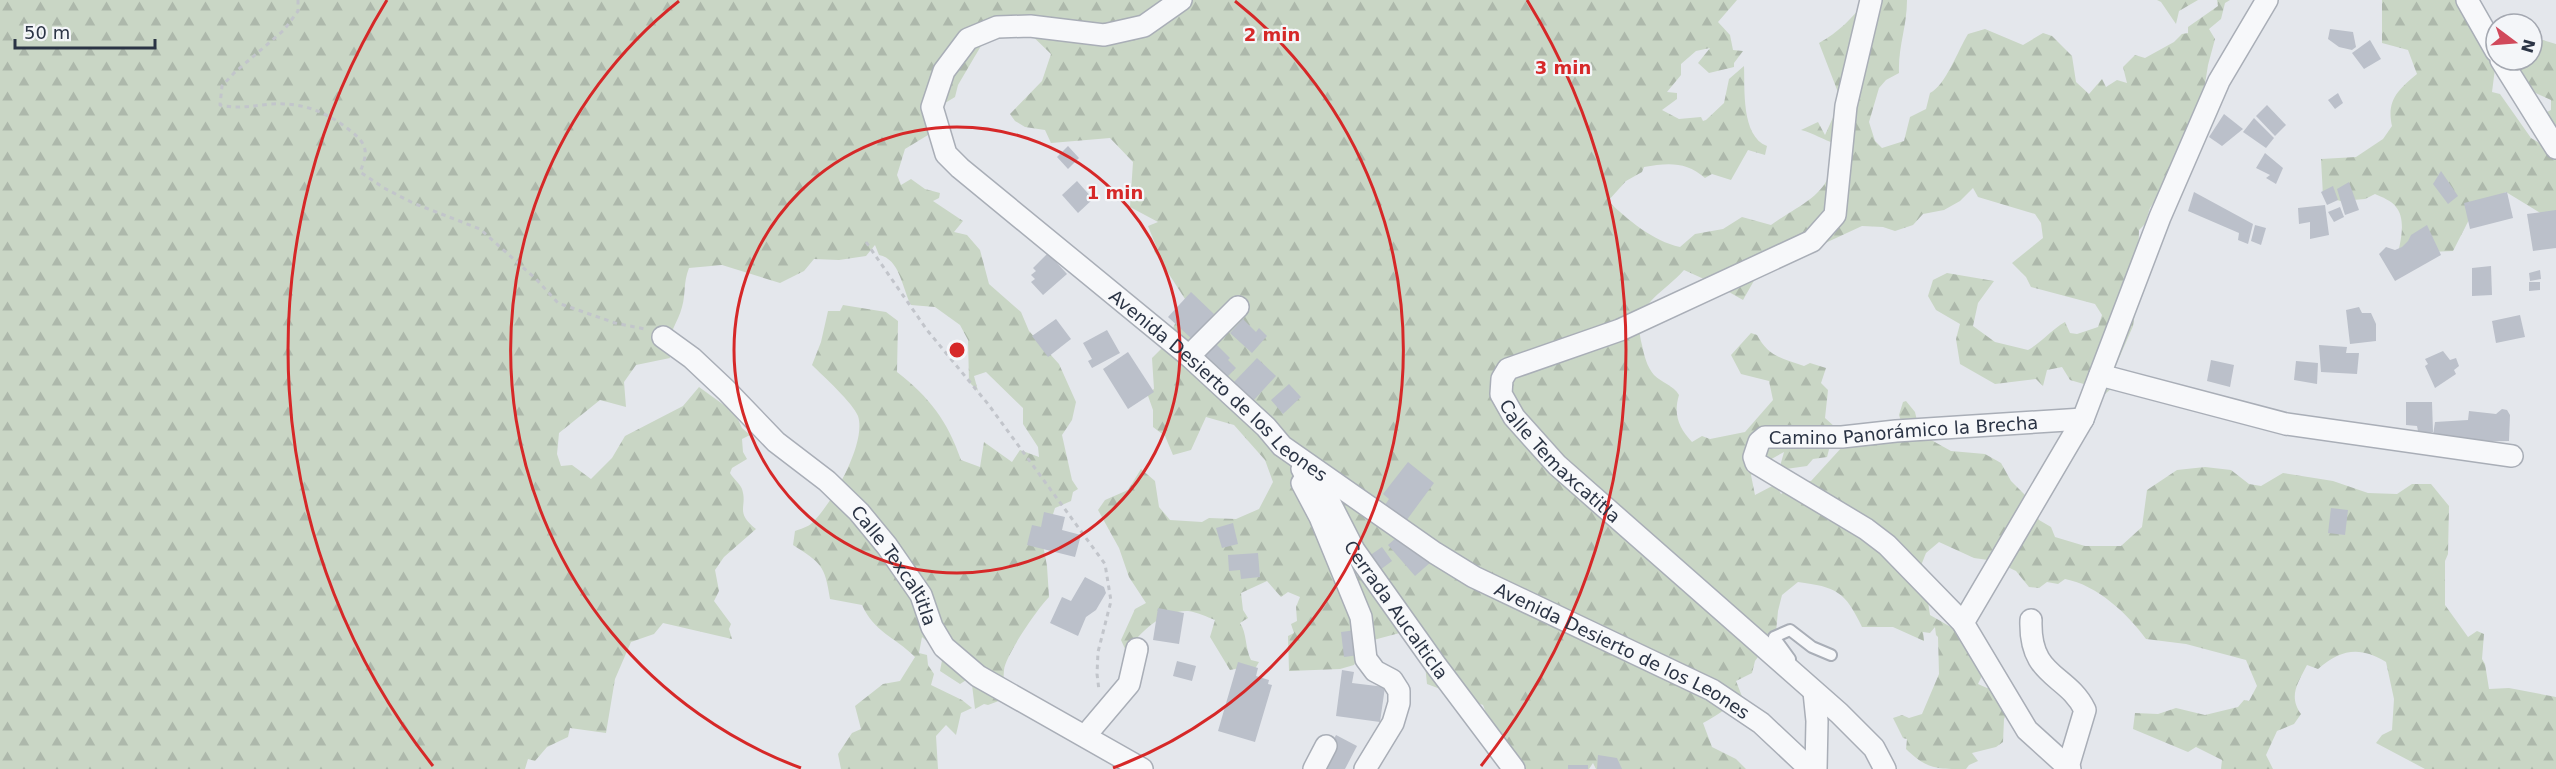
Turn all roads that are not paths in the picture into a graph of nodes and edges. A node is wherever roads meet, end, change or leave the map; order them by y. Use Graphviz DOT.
graph roads {
  1 [pos="1180,0"];
  2 [pos="1871,0"];
  3 [pos="2267,0"];
  4 [pos="2467,0"];
  5 [pos="2484,30"];
  6 [pos="2508,72"];
  7 [pos="2556,148"];
  8 [pos="1238,308"];
  9 [pos="663,338"];
  10 [pos="1189,356"];
  11 [pos="2100,375"];
  12 [pos="2083,419"];
  13 [pos="1282,446"];
  14 [pos="2512,456"];
  15 [pos="2031,620"];
  16 [pos="1963,623"];
  17 [pos="1137,649"];
  18 [pos="1831,655"];
  19 [pos="1814,692"];
  20 [pos="1085,736"];
  21 [pos="1326,746"];
  22 [pos="2069,768"];
  23 [pos="1142,769"];
  24 [pos="1314,769"];
  25 [pos="1365,769"];
  26 [pos="1514,769"];
  27 [pos="1810,769"];
  28 [pos="1816,769"];
  29 [pos="1886,769"];
  1 -- 10 [label="street, Avenida Desierto de los Leones"];
  2 -- 19 [label="street, Calle Temaxcatitla"];
  3 -- 11 [label="street"];
  4 -- 5 [label="street"];
  6 -- 7 [label="street"];
  8 -- 10 [label="street"];
  9 -- 20 [label="street, Calle Texcaltitla"];
  10 -- 13 [label="street, Avenida Desierto de los Leones"];
  11 -- 12 [label="street"];
  11 -- 14 [label="street"];
  12 -- 16 [label="street"];
  12 -- 16 [label="street, Camino Panorámico la Brecha"];
  13 -- 25 [label="street"];
  13 -- 26 [label="street, Cerrada Aucalticla"];
  13 -- 27 [label="street, Avenida Desierto de los Leones"];
  15 -- 22 [label="street"];
  16 -- 22 [label="street, Camino Panorámico la Brecha"];
  17 -- 20 [label="street"];
  18 -- 19 [label="lane"];
  19 -- 28 [label="street"];
  19 -- 29 [label="street, Calle Temaxcatitla"];
  20 -- 23 [label="street, Calle Texcaltitla"];
  21 -- 24 [label="street"];
}
